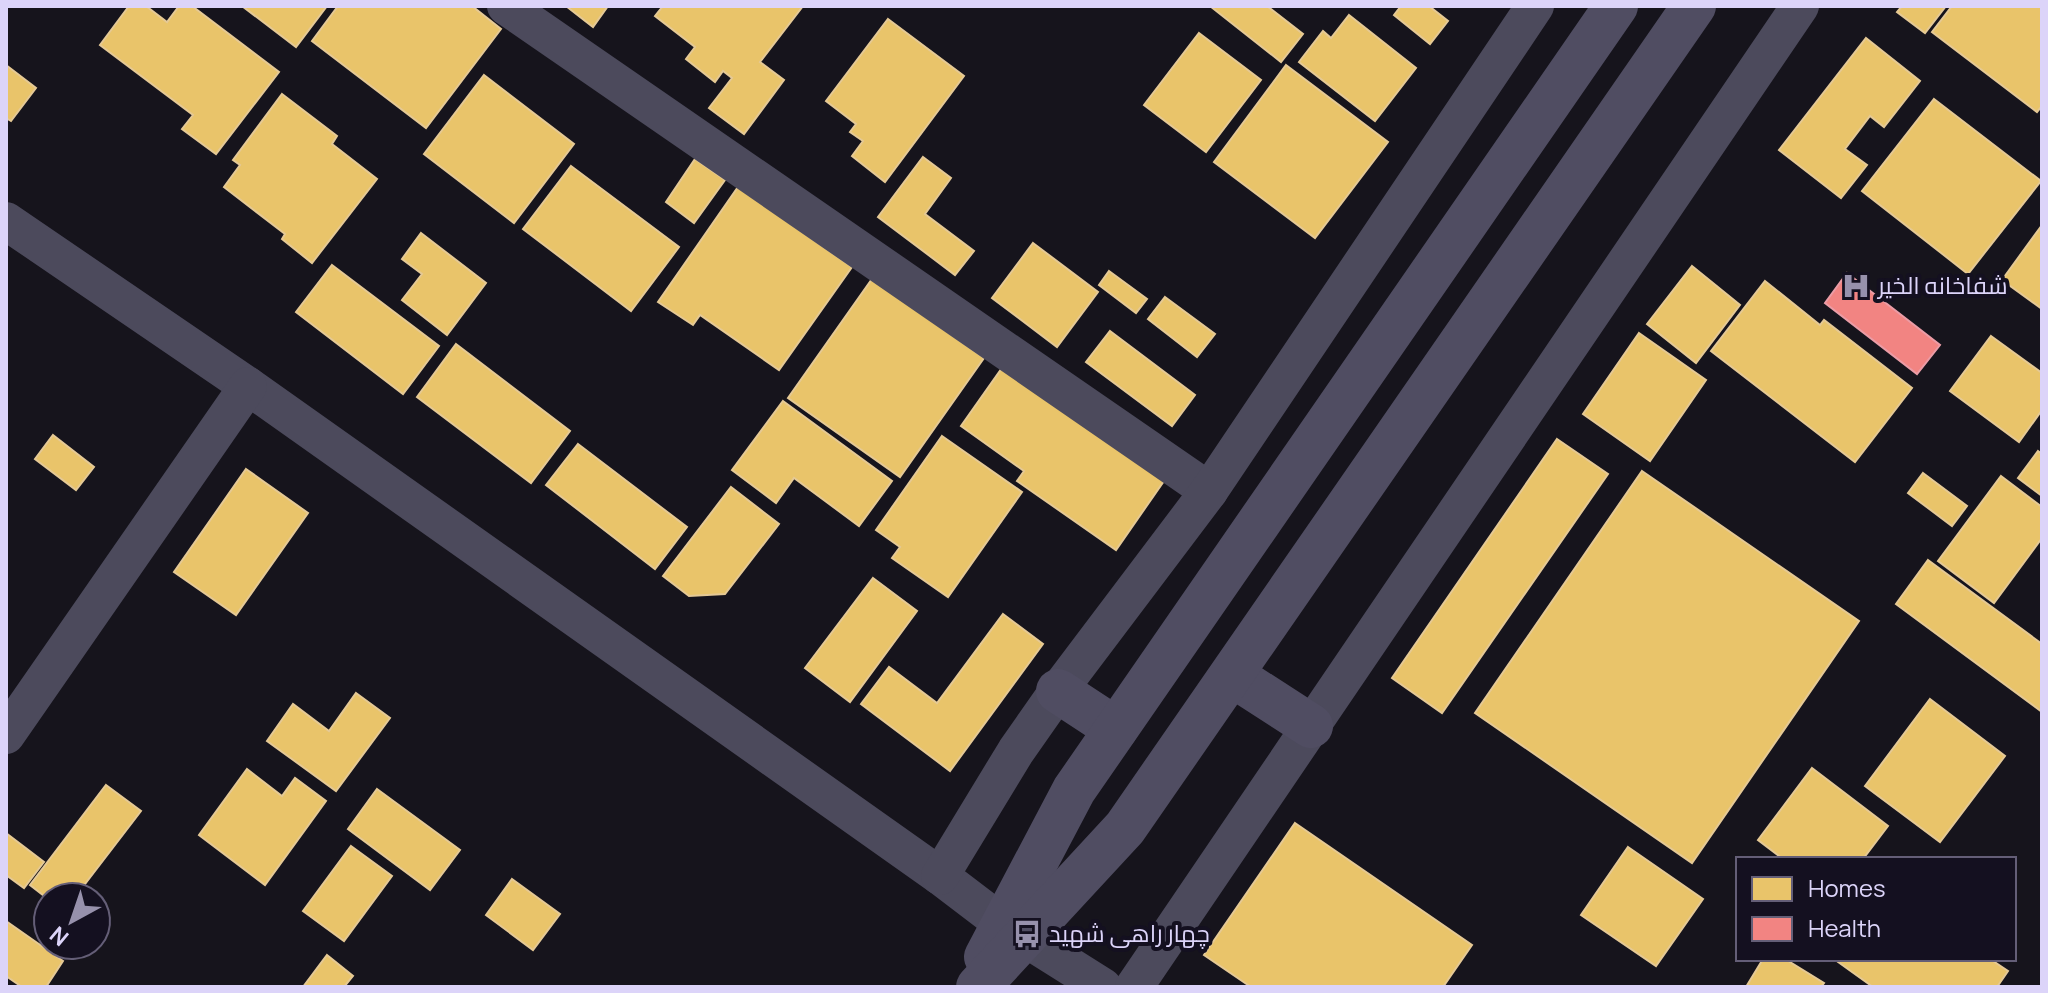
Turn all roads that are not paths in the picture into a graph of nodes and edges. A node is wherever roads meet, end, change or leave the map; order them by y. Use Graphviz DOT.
graph roads {
  1 [pos="506,6"];
  2 [pos="1535,6"];
  3 [pos="1616,6"];
  4 [pos="1694,6"];
  5 [pos="1800,6"];
  6 [pos="6,221"];
  7 [pos="248,386"];
  8 [pos="1209,491"];
  9 [pos="1232,675"];
  10 [pos="1058,691"];
  11 [pos="1311,726"];
  12 [pos="1116,729"];
  13 [pos="6,735"];
  14 [pos="940,876"];
  15 [pos="1014,931"];
  16 [pos="970,987"];
  17 [pos="978,987"];
  18 [pos="1103,987"];
  19 [pos="1134,987"];
  1 -- 8 [label="street"];
  2 -- 8 [label="street"];
  3 -- 12 [label="main road"];
  4 -- 9 [label="main road"];
  5 -- 11 [label="street"];
  6 -- 7 [label="street"];
  7 -- 13 [label="street"];
  7 -- 14 [label="street"];
  8 -- 10 [label="street"];
  9 -- 11 [label="main road"];
  9 -- 15 [label="main road"];
  10 -- 12 [label="main road"];
  10 -- 14 [label="street"];
  11 -- 19 [label="street"];
  12 -- 15 [label="main road"];
  14 -- 15 [label="street"];
  15 -- 16 [label="main road"];
  15 -- 17 [label="main road"];
  15 -- 18 [label="street"];
}
